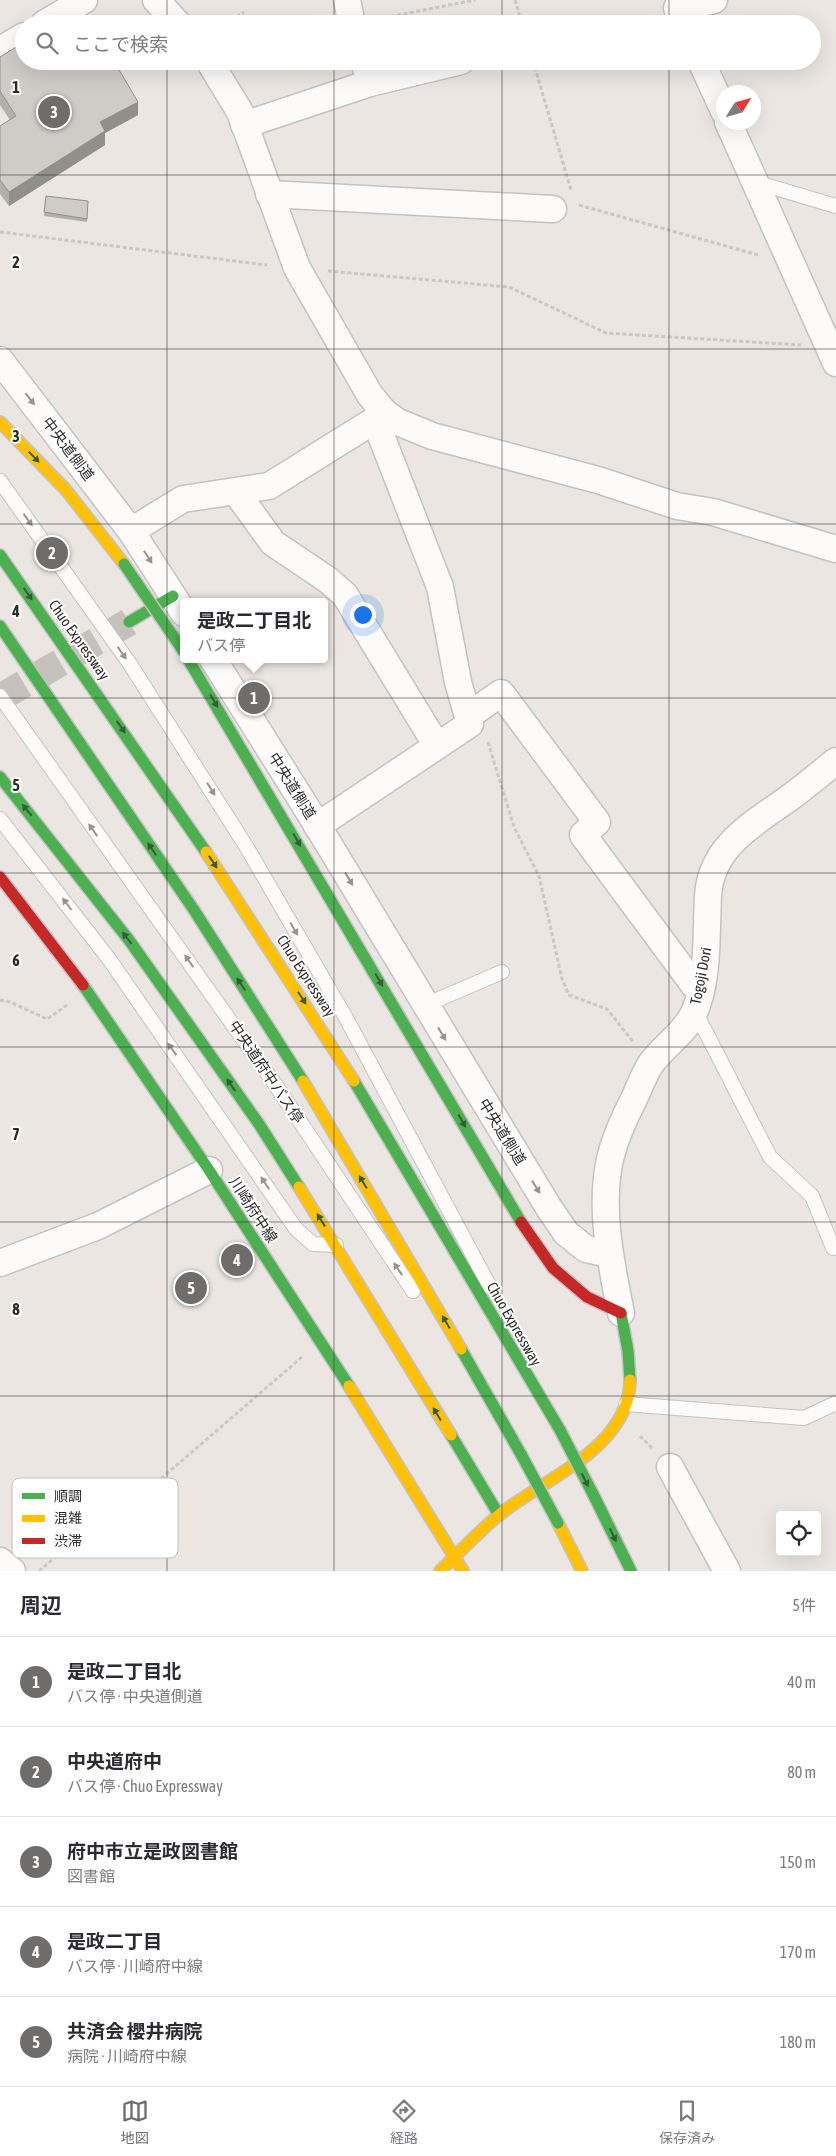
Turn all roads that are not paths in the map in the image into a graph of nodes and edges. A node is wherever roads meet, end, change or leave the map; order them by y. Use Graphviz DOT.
graph roads {
  1 [pos="84,0"];
  2 [pos="156,0"];
  3 [pos="347,0"];
  4 [pos="714,0"];
  5 [pos="678,10"];
  6 [pos="59,15"];
  7 [pos="170,15"];
  8 [pos="359,15"];
  9 [pos="15,41"];
  10 [pos="0,50"];
  11 [pos="215,70"];
  12 [pos="384,70"];
  13 [pos="705,70"];
  14 [pos="367,72"];
  15 [pos="716,94"];
  16 [pos="244,126"];
  17 [pos="732,130"];
  18 [pos="755,182"];
  19 [pos="269,194"];
  20 [pos="567,203"];
  21 [pos="836,206"];
  22 [pos="829,340"];
  23 [pos="0,360"];
  24 [pos="380,416"];
  25 [pos="0,422"];
  26 [pos="0,481"];
  27 [pos="236,492"];
  28 [pos="130,531"];
  29 [pos="836,548"];
  30 [pos="0,554"];
  31 [pos="179,605"];
  32 [pos="129,622"];
  33 [pos="0,626"];
  34 [pos="180,646"];
  35 [pos="190,663"];
  36 [pos="215,663"];
  37 [pos="0,696"];
  38 [pos="469,720"];
  39 [pos="437,746"];
  40 [pos="836,761"];
  41 [pos="2,779"];
  42 [pos="0,819"];
  43 [pos="317,826"];
  44 [pos="0,877"];
  45 [pos="502,972"];
  46 [pos="697,999"];
  47 [pos="425,1005"];
  48 [pos="209,1170"];
  49 [pos="336,1245"];
  50 [pos="833,1248"];
  51 [pos="609,1254"];
  52 [pos="0,1263"];
  53 [pos="338,1277"];
  54 [pos="621,1313"];
  55 [pos="836,1402"];
  56 [pos="626,1404"];
  57 [pos="429,1423"];
  58 [pos="560,1430"];
  59 [pos="522,1456"];
  60 [pos="670,1467"];
  61 [pos="473,1474"];
  62 [pos="499,1515"];
  63 [pos="454,1556"];
  64 [pos="0,1560"];
  65 [pos="12,1571"];
  66 [pos="440,1571"];
  67 [pos="463,1571"];
  68 [pos="582,1571"];
  69 [pos="631,1571"];
  70 [pos="727,1571"];
  1 -- 6 [label="street"];
  2 -- 7 [label="street"];
  3 -- 8 [label="street"];
  4 -- 5 [label="street"];
  9 -- 10 [label="street"];
  11 -- 16 [label="street"];
  12 -- 14 [label="street"];
  13 -- 15 [label="street"];
  14 -- 16 [label="street"];
  16 -- 19 [label="street"];
  17 -- 18 [label="street"];
  18 -- 21 [label="lane"];
  18 -- 22 [label="street"];
  19 -- 20 [label="street"];
  19 -- 24 [label="street"];
  23 -- 28 [label="street, 中央道側道, one-way"];
  24 -- 27 [label="street"];
  24 -- 29 [label="street"];
  24 -- 38 [label="street"];
  25 -- 34 [label="main road, one-way, bridge"];
  26 -- 58 [label="lane, one-way"];
  27 -- 28 [label="street"];
  27 -- 39 [label="street"];
  28 -- 31 [label="street, 中央道側道, one-way"];
  30 -- 58 [label="main road, Chuo Expressway, one-way"];
  31 -- 32 [label="main road"];
  59 -- 33 [label="main road, one-way"];
  35 -- 54 [label="main road, one-way"];
  36 -- 43 [label="street, 中央道側道"];
  59 -- 37 [label="lane, 中央道府中バス停, one-way"];
  38 -- 39 [label="street"];
  38 -- 46 [label="street"];
  39 -- 43 [label="street"];
  40 -- 46 [label="street, Togoji Dori"];
  49 -- 41 [label="main road, one-way"];
  49 -- 42 [label="lane, one-way"];
  43 -- 47 [label="street, 中央道側道, one-way"];
  44 -- 48 [label="main road, 川崎府中線"];
  45 -- 47 [label="lane"];
  46 -- 50 [label="lane"];
  46 -- 51 [label="street, Togoji Dori"];
  47 -- 51 [label="street, 中央道側道, one-way"];
  48 -- 52 [label="street"];
  48 -- 63 [label="main road, 川崎府中線"];
  49 -- 53 [label="main road"];
  61 -- 49 [label="main road, one-way"];
  51 -- 54 [label="street"];
  54 -- 56 [label="main road"];
  55 -- 56 [label="lane"];
  56 -- 62 [label="main road"];
  57 -- 61 [label="main road"];
  58 -- 69 [label="main road, Chuo Expressway, one-way, bridge"];
  59 -- 68 [label="main road, bridge"];
  60 -- 70 [label="street"];
  61 -- 62 [label="main road"];
  62 -- 63 [label="main road"];
  63 -- 66 [label="main road"];
  63 -- 67 [label="main road, 川崎府中線"];
  64 -- 65 [label="street"];
}
